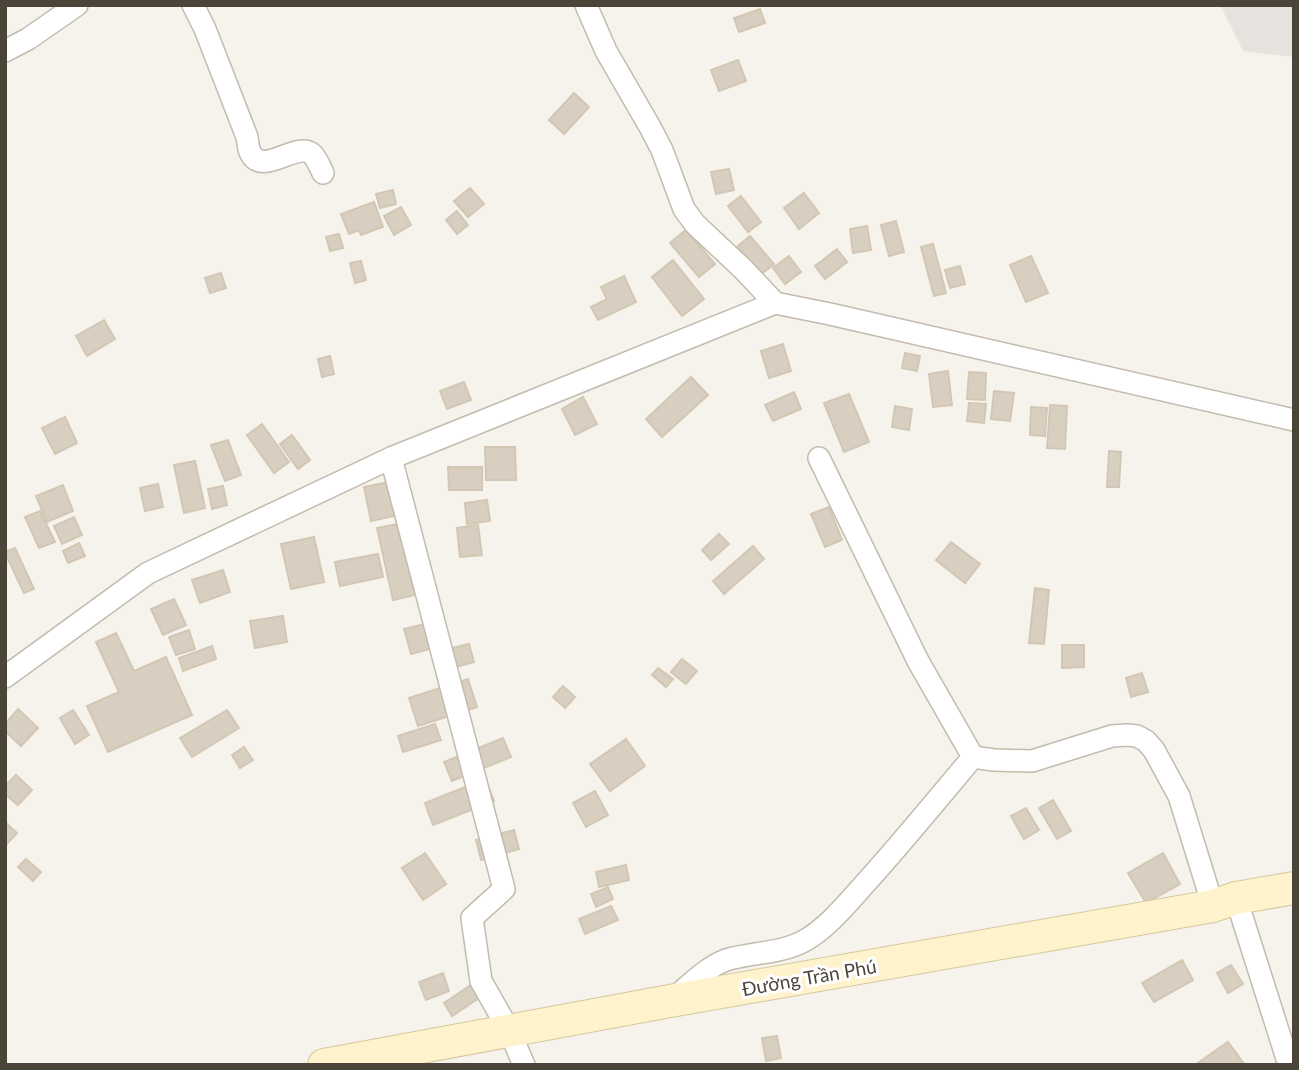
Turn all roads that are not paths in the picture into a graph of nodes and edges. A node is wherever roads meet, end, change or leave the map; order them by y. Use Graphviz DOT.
graph roads {
  1 [pos="76,5"];
  2 [pos="193,5"];
  3 [pos="586,5"];
  4 [pos="5,51"];
  5 [pos="323,173"];
  6 [pos="775,303"];
  7 [pos="1294,420"];
  8 [pos="391,457"];
  9 [pos="819,458"];
  10 [pos="5,677"];
  11 [pos="973,757"];
  12 [pos="1294,888"];
  13 [pos="1224,902"];
  14 [pos="670,1001"];
  15 [pos="510,1032"];
  16 [pos="324,1065"];
  17 [pos="524,1065"];
  18 [pos="1289,1065"];
  1 -- 4 [label="street"];
  2 -- 5 [label="street"];
  3 -- 6 [label="street"];
  6 -- 7 [label="street"];
  6 -- 8 [label="street"];
  8 -- 10 [label="street"];
  8 -- 15 [label="street"];
  9 -- 11 [label="street"];
  11 -- 13 [label="street"];
  11 -- 14 [label="street"];
  12 -- 13 [label="main road, Đường Trần Phú"];
  13 -- 14 [label="main road, Đường Trần Phú"];
  13 -- 18 [label="street"];
  14 -- 15 [label="main road, Đường Trần Phú"];
  15 -- 16 [label="main road, Đường Trần Phú"];
  15 -- 17 [label="street"];
}
